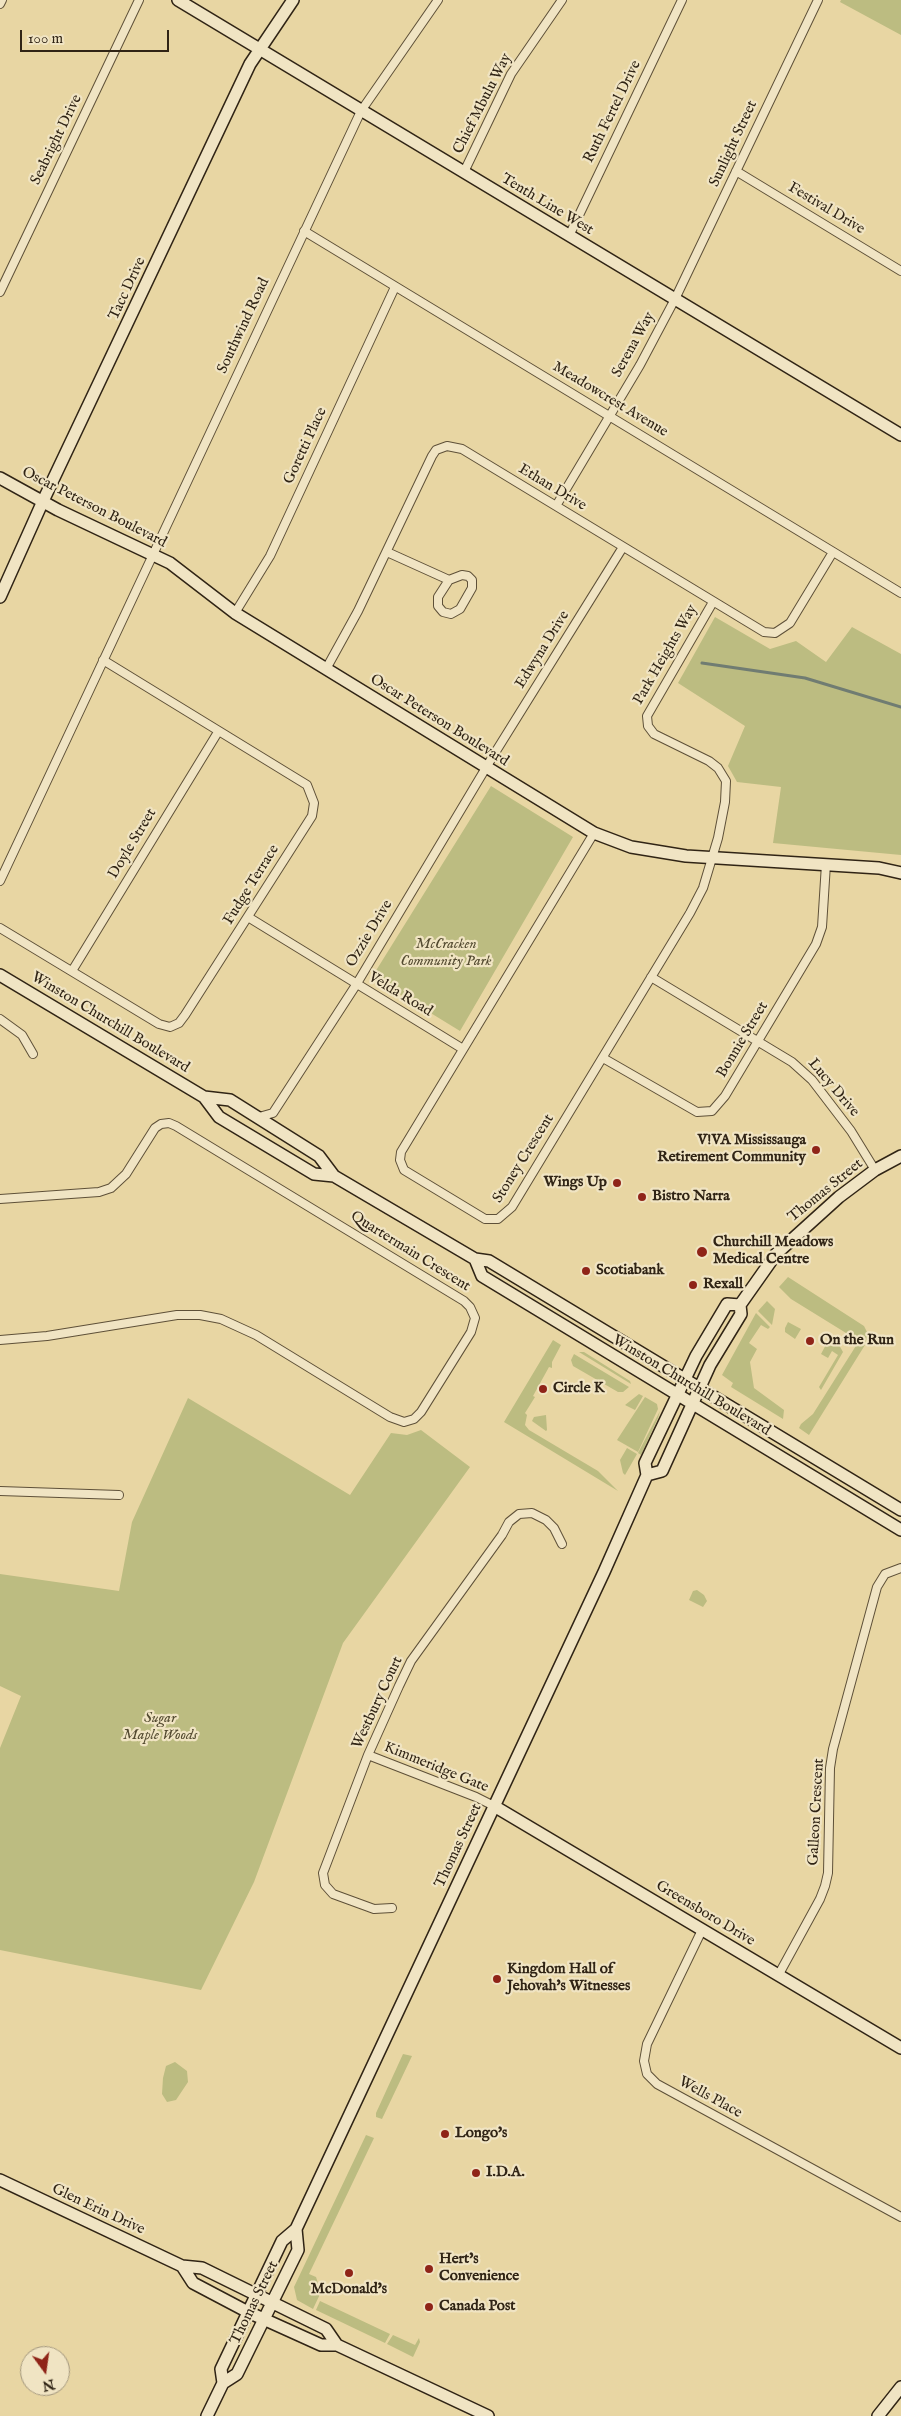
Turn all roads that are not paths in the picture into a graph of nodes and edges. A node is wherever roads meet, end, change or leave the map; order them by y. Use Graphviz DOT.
graph roads {
  1 [pos="2,0"];
  2 [pos="140,0"];
  3 [pos="178,0"];
  4 [pos="293,0"];
  5 [pos="438,0"];
  6 [pos="562,0"];
  7 [pos="682,0"];
  8 [pos="818,0"];
  9 [pos="0,4"];
  10 [pos="259,50"];
  11 [pos="361,111"];
  12 [pos="736,171"];
  13 [pos="464,172"];
  14 [pos="304,231"];
  15 [pos="569,236"];
  16 [pos="901,271"];
  17 [pos="396,287"];
  18 [pos="0,292"];
  19 [pos="675,299"];
  20 [pos="610,416"];
  21 [pos="901,436"];
  22 [pos="0,478"];
  23 [pos="43,501"];
  24 [pos="556,506"];
  25 [pos="623,547"];
  26 [pos="387,552"];
  27 [pos="834,552"];
  28 [pos="154,554"];
  29 [pos="449,580"];
  30 [pos="901,593"];
  31 [pos="0,597"];
  32 [pos="713,602"];
  33 [pos="235,613"];
  34 [pos="103,660"];
  35 [pos="326,669"];
  36 [pos="218,732"];
  37 [pos="486,767"];
  38 [pos="594,833"];
  39 [pos="712,858"];
  40 [pos="826,864"];
  41 [pos="901,873"];
  42 [pos="0,880"];
  43 [pos="248,917"];
  44 [pos="0,928"];
  45 [pos="72,971"];
  46 [pos="0,976"];
  47 [pos="651,977"];
  48 [pos="356,985"];
  49 [pos="0,1019"];
  50 [pos="758,1041"];
  51 [pos="463,1049"];
  52 [pos="33,1054"];
  53 [pos="603,1058"];
  54 [pos="204,1097"];
  55 [pos="274,1113"];
  56 [pos="258,1117"];
  57 [pos="281,1132"];
  58 [pos="901,1156"];
  59 [pos="875,1170"];
  60 [pos="334,1176"];
  61 [pos="0,1199"];
  62 [pos="474,1259"];
  63 [pos="740,1304"];
  64 [pos="0,1340"];
  65 [pos="685,1379"];
  66 [pos="700,1388"];
  67 [pos="677,1395"];
  68 [pos="692,1404"];
  69 [pos="648,1475"];
  70 [pos="0,1490"];
  71 [pos="119,1495"];
  72 [pos="901,1510"];
  73 [pos="901,1530"];
  74 [pos="562,1544"];
  75 [pos="901,1568"];
  76 [pos="368,1756"];
  77 [pos="494,1806"];
  78 [pos="392,1908"];
  79 [pos="702,1930"];
  80 [pos="779,1974"];
  81 [pos="901,2048"];
  82 [pos="0,2180"];
  83 [pos="901,2217"];
  84 [pos="296,2229"];
  85 [pos="182,2266"];
  86 [pos="257,2295"];
  87 [pos="272,2303"];
  88 [pos="248,2312"];
  89 [pos="264,2319"];
  90 [pos="337,2345"];
  91 [pos="223,2383"];
  92 [pos="901,2387"];
  93 [pos="208,2416"];
  94 [pos="488,2416"];
  95 [pos="878,2416"];
  1 -- 9 [label="street"];
  2 -- 18 [label="street, Seabright Drive"];
  3 -- 10 [label="street, Tenth Line West"];
  4 -- 10 [label="street, Tacc Drive"];
  5 -- 11 [label="street, Southwind Road"];
  6 -- 13 [label="street, Chief Mbulu Way"];
  7 -- 15 [label="street, Ruth Fertel Drive"];
  8 -- 12 [label="street, Sunlight Street"];
  10 -- 11 [label="street, Tenth Line West"];
  10 -- 23 [label="street, Tacc Drive"];
  11 -- 13 [label="street, Tenth Line West"];
  11 -- 14 [label="street, Southwind Road"];
  12 -- 16 [label="street, Festival Drive"];
  12 -- 19 [label="street, Sunlight Street"];
  13 -- 15 [label="street, Tenth Line West"];
  14 -- 17 [label="street, Meadowcrest Avenue"];
  14 -- 28 [label="street, Southwind Road"];
  15 -- 19 [label="street, Tenth Line West"];
  17 -- 20 [label="street, Meadowcrest Avenue"];
  17 -- 33 [label="street, Goretti Place"];
  19 -- 20 [label="street, Serena Way"];
  19 -- 21 [label="street, Tenth Line West"];
  20 -- 24 [label="street, Serena Way"];
  20 -- 27 [label="street, Meadowcrest Avenue"];
  22 -- 23 [label="street, Oscar Peterson Boulevard"];
  23 -- 28 [label="street, Oscar Peterson Boulevard"];
  23 -- 31 [label="street, Tacc Drive"];
  24 -- 25 [label="street, Ethan Drive"];
  24 -- 26 [label="street, Ethan Drive"];
  25 -- 32 [label="street, Ethan Drive"];
  25 -- 37 [label="street, Edwyna Drive"];
  26 -- 29 [label="street"];
  26 -- 35 [label="street, Ethan Drive"];
  27 -- 30 [label="street, Meadowcrest Avenue"];
  27 -- 32 [label="street, Ethan Drive"];
  28 -- 33 [label="street, Oscar Peterson Boulevard"];
  28 -- 34 [label="street"];
  29 -- 29 [label="street"];
  32 -- 39 [label="street, Park Heights Way"];
  33 -- 35 [label="street, Oscar Peterson Boulevard"];
  34 -- 36 [label="street, Fudge Terrace"];
  34 -- 42 [label="street"];
  35 -- 37 [label="street, Oscar Peterson Boulevard"];
  36 -- 43 [label="street, Fudge Terrace"];
  36 -- 45 [label="street, Doyle Street"];
  37 -- 38 [label="street, Oscar Peterson Boulevard"];
  37 -- 48 [label="street, Ozzie Drive"];
  38 -- 39 [label="street, Oscar Peterson Boulevard"];
  38 -- 51 [label="street, Stoney Crescent"];
  39 -- 40 [label="street, Oscar Peterson Boulevard"];
  39 -- 47 [label="street, Stoney Crescent"];
  40 -- 41 [label="street, Oscar Peterson Boulevard"];
  40 -- 50 [label="street, Bonnie Street"];
  43 -- 45 [label="street, Fudge Terrace"];
  43 -- 48 [label="street, Velda Road"];
  44 -- 45 [label="street, Fudge Terrace"];
  46 -- 54 [label="street, Winston Churchill Boulevard"];
  47 -- 50 [label="street, Lucy Drive"];
  47 -- 53 [label="street, Stoney Crescent"];
  48 -- 51 [label="street, Velda Road"];
  48 -- 55 [label="street, Ozzie Drive"];
  49 -- 52 [label="street"];
  50 -- 53 [label="street, Bonnie Street"];
  50 -- 59 [label="street, Lucy Drive"];
  51 -- 53 [label="street, Stoney Crescent"];
  54 -- 56 [label="street, Winston Churchill Boulevard"];
  54 -- 60 [label="street, Winston Churchill Boulevard"];
  55 -- 56 [label="street"];
  55 -- 57 [label="street"];
  56 -- 57 [label="street, Winston Churchill Boulevard"];
  57 -- 60 [label="street, Winston Churchill Boulevard"];
  58 -- 59 [label="street, Thomas Street"];
  59 -- 63 [label="street, Thomas Street"];
  60 -- 62 [label="street, Winston Churchill Boulevard"];
  61 -- 64 [label="street, Quartermain Crescent"];
  62 -- 65 [label="street, Winston Churchill Boulevard"];
  62 -- 67 [label="street, Winston Churchill Boulevard"];
  63 -- 65 [label="street, Thomas Street"];
  63 -- 66 [label="street, Thomas Street"];
  65 -- 66 [label="street, Winston Churchill Boulevard"];
  65 -- 67 [label="street, Thomas Street"];
  66 -- 68 [label="street, Thomas Street"];
  66 -- 72 [label="street, Winston Churchill Boulevard"];
  67 -- 68 [label="street, Winston Churchill Boulevard"];
  67 -- 69 [label="street, Thomas Street"];
  68 -- 69 [label="street, Thomas Street"];
  68 -- 73 [label="street, Winston Churchill Boulevard"];
  69 -- 77 [label="street, Thomas Street"];
  70 -- 71 [label="street"];
  74 -- 76 [label="street, Westbury Court"];
  75 -- 80 [label="street, Galleon Crescent"];
  76 -- 77 [label="street, Kimmeridge Gate"];
  76 -- 78 [label="street, Westbury Court"];
  77 -- 79 [label="street, Greensboro Drive"];
  77 -- 84 [label="street, Thomas Street"];
  79 -- 80 [label="street, Greensboro Drive"];
  79 -- 83 [label="street, Wells Place"];
  80 -- 81 [label="street, Greensboro Drive"];
  82 -- 85 [label="street, Glen Erin Drive"];
  84 -- 86 [label="street, Thomas Street"];
  84 -- 87 [label="street, Thomas Street"];
  85 -- 86 [label="street, Glen Erin Drive"];
  85 -- 88 [label="street, Glen Erin Drive"];
  86 -- 87 [label="street, Glen Erin Drive"];
  86 -- 88 [label="street, Thomas Street"];
  87 -- 89 [label="street, Thomas Street"];
  87 -- 90 [label="street, Glen Erin Drive"];
  88 -- 89 [label="street, Glen Erin Drive"];
  88 -- 91 [label="street, Thomas Street"];
  89 -- 90 [label="street, Glen Erin Drive"];
  89 -- 91 [label="street, Thomas Street"];
  90 -- 94 [label="street, Glen Erin Drive"];
  91 -- 93 [label="street, Thomas Street"];
  92 -- 95 [label="street"];
}
